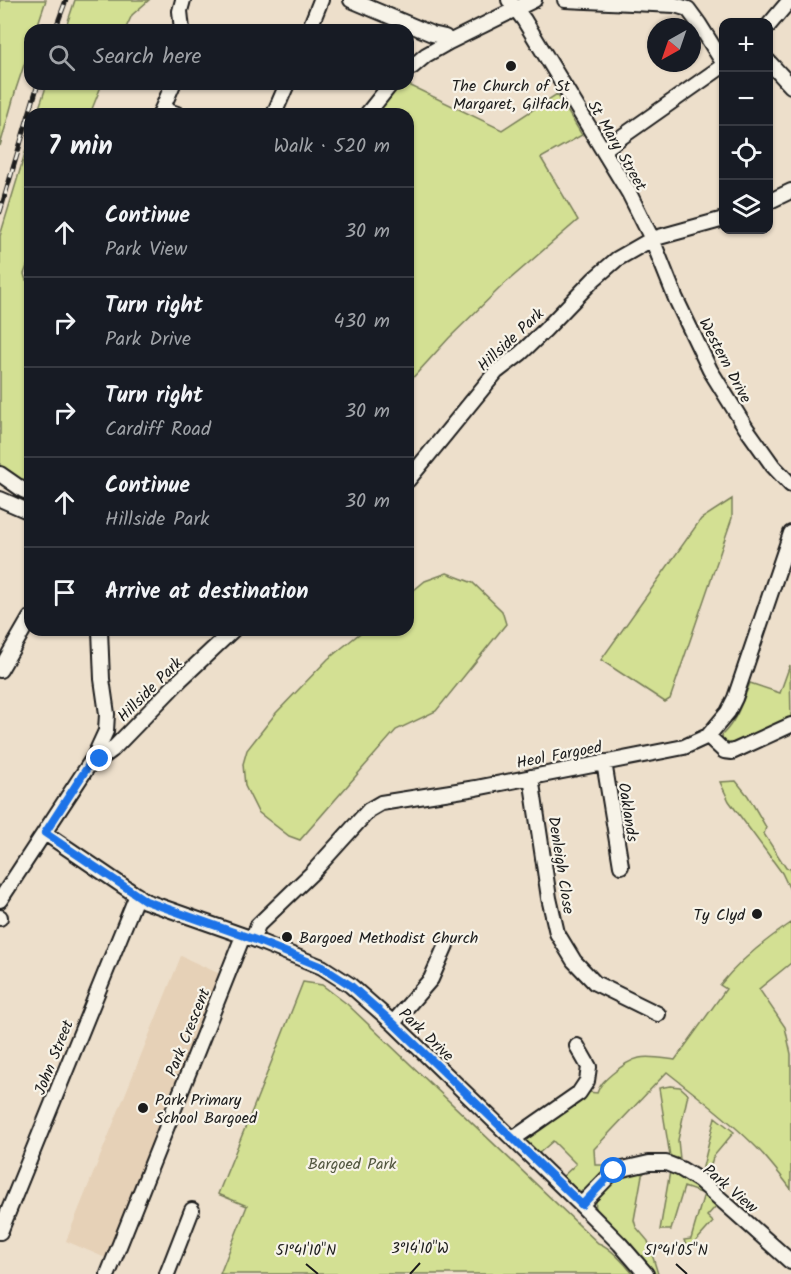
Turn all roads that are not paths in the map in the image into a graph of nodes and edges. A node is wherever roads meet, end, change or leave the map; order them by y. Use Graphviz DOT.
graph roads {
  1 [pos="183,0"];
  2 [pos="321,0"];
  3 [pos="351,0"];
  4 [pos="534,0"];
  5 [pos="565,0"];
  6 [pos="790,0"];
  7 [pos="512,4"];
  8 [pos="773,20"];
  9 [pos="181,24"];
  10 [pos="311,24"];
  11 [pos="411,24"];
  12 [pos="414,25"];
  13 [pos="719,57"];
  14 [pos="414,60"];
  15 [pos="414,62"];
  16 [pos="773,66"];
  17 [pos="719,67"];
  18 [pos="791,86"];
  19 [pos="170,90"];
  20 [pos="284,90"];
  21 [pos="386,90"];
  22 [pos="162,108"];
  23 [pos="276,108"];
  24 [pos="372,108"];
  25 [pos="603,150"];
  26 [pos="791,191"];
  27 [pos="773,200"];
  28 [pos="719,220"];
  29 [pos="652,239"];
  30 [pos="414,473"];
  31 [pos="0,474"];
  32 [pos="790,483"];
  33 [pos="24,490"];
  34 [pos="0,499"];
  35 [pos="24,509"];
  36 [pos="791,533"];
  37 [pos="24,628"];
  38 [pos="100,636"];
  39 [pos="227,636"];
  40 [pos="0,670"];
  41 [pos="791,725"];
  42 [pos="708,735"];
  43 [pos="94,757"];
  44 [pos="604,762"];
  45 [pos="531,777"];
  46 [pos="45,833"];
  47 [pos="621,866"];
  48 [pos="137,895"];
  49 [pos="0,900"];
  50 [pos="248,937"];
  51 [pos="446,945"];
  52 [pos="658,1014"];
  53 [pos="393,1023"];
  54 [pos="577,1046"];
  55 [pos="513,1139"];
  56 [pos="582,1205"];
  57 [pos="192,1210"];
  58 [pos="0,1232"];
  59 [pos="791,1262"];
  60 [pos="108,1274"];
  61 [pos="166,1274"];
  62 [pos="646,1274"];
  1 -- 9 [label="street"];
  2 -- 10 [label="street"];
  3 -- 11 [label="street"];
  4 -- 7 [label="street"];
  5 -- 13 [label="street"];
  6 -- 8 [label="street"];
  7 -- 15 [label="street"];
  7 -- 25 [label="street, St Mary Street"];
  12 -- 14 [label="street"];
  16 -- 18 [label="street"];
  17 -- 25 [label="street"];
  19 -- 22 [label="street"];
  20 -- 23 [label="street"];
  21 -- 24 [label="street"];
  25 -- 29 [label="street, St Mary Street"];
  26 -- 27 [label="street"];
  28 -- 29 [label="street, Hillside Park"];
  29 -- 30 [label="street, Hillside Park"];
  29 -- 32 [label="street, Western Drive"];
  31 -- 33 [label="street"];
  34 -- 35 [label="street"];
  36 -- 42 [label="street, Heol Fargoed"];
  37 -- 40 [label="street"];
  38 -- 43 [label="street"];
  39 -- 43 [label="street, Hillside Park"];
  41 -- 42 [label="street"];
  42 -- 44 [label="street, Heol Fargoed"];
  43 -- 46 [label="street, Hillside Park"];
  44 -- 45 [label="street, Heol Fargoed"];
  44 -- 47 [label="street, Oaklands"];
  45 -- 50 [label="street, Heol Fargoed"];
  45 -- 52 [label="street, Denleigh Close"];
  46 -- 48 [label="street, Park Drive"];
  46 -- 49 [label="street, Hillside Park"];
  48 -- 50 [label="street, Park Drive"];
  48 -- 58 [label="street, John Street"];
  50 -- 53 [label="street, Park Drive"];
  50 -- 60 [label="street, Park Crescent"];
  51 -- 53 [label="street"];
  53 -- 55 [label="street, Park Drive"];
  54 -- 55 [label="street"];
  55 -- 56 [label="street, Park Drive"];
  56 -- 59 [label="street, Park View"];
  56 -- 62 [label="street, Park Drive"];
  57 -- 61 [label="street"];
}
